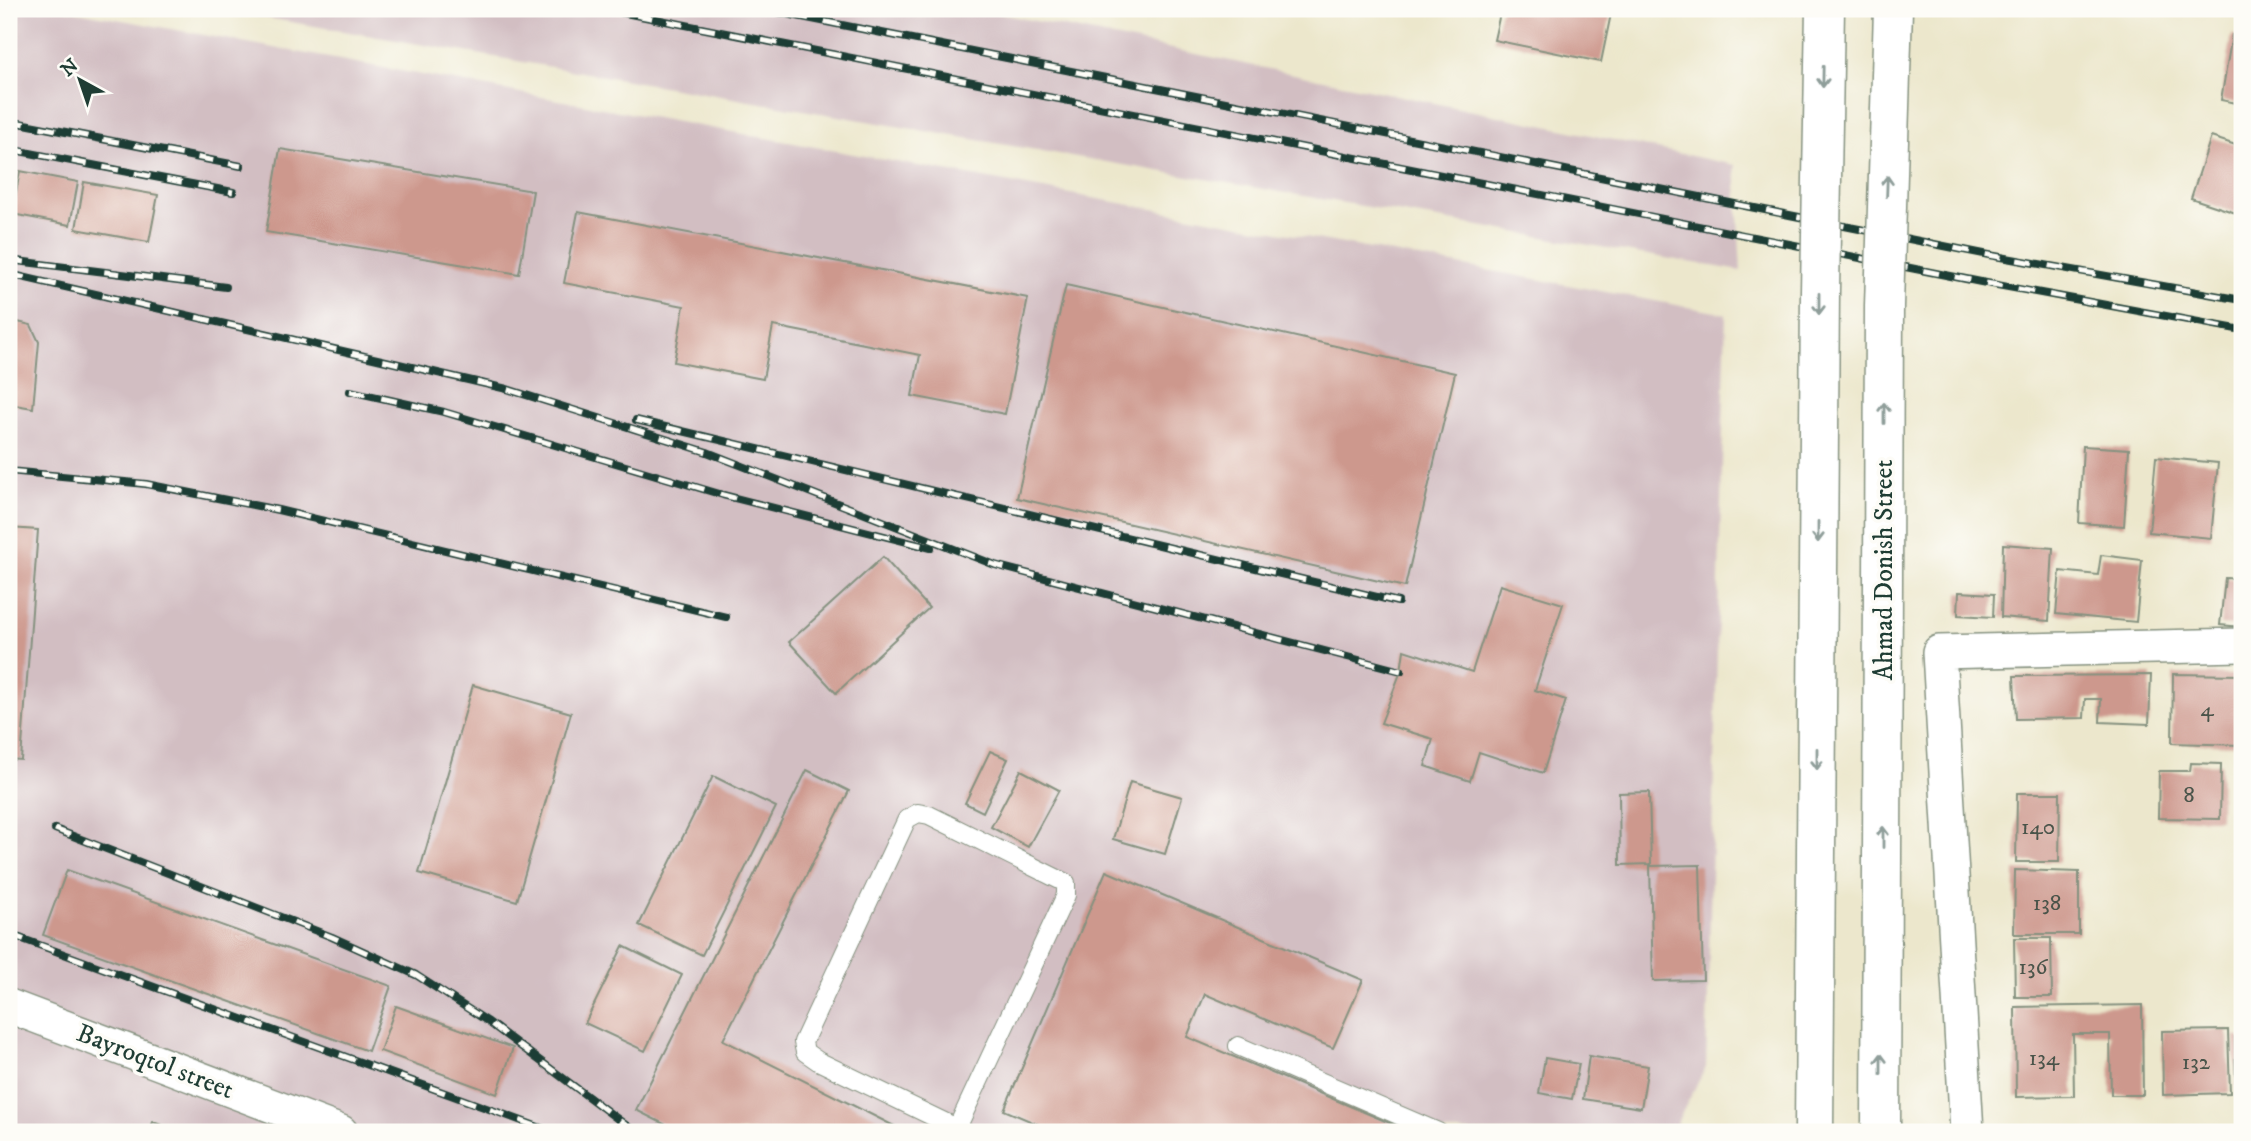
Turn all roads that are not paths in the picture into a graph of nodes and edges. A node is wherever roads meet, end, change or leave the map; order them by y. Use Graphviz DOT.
graph roads {
  1 [pos="1825,9"];
  2 [pos="1893,9"];
  3 [pos="2242,645"];
  4 [pos="9,1006"];
  5 [pos="1238,1046"];
  6 [pos="961,1130"];
  7 [pos="341,1132"];
  8 [pos="1438,1132"];
  9 [pos="1814,1132"];
  10 [pos="1881,1132"];
  11 [pos="1967,1132"];
  1 -- 9 [label="main road, one-way, bridge"];
  10 -- 2 [label="main road, Ahmad Donish Street, one-way, bridge"];
  3 -- 11 [label="street"];
  4 -- 7 [label="street, Bayroqtol street"];
  5 -- 8 [label="lane"];
  6 -- 6 [label="lane"];
}
